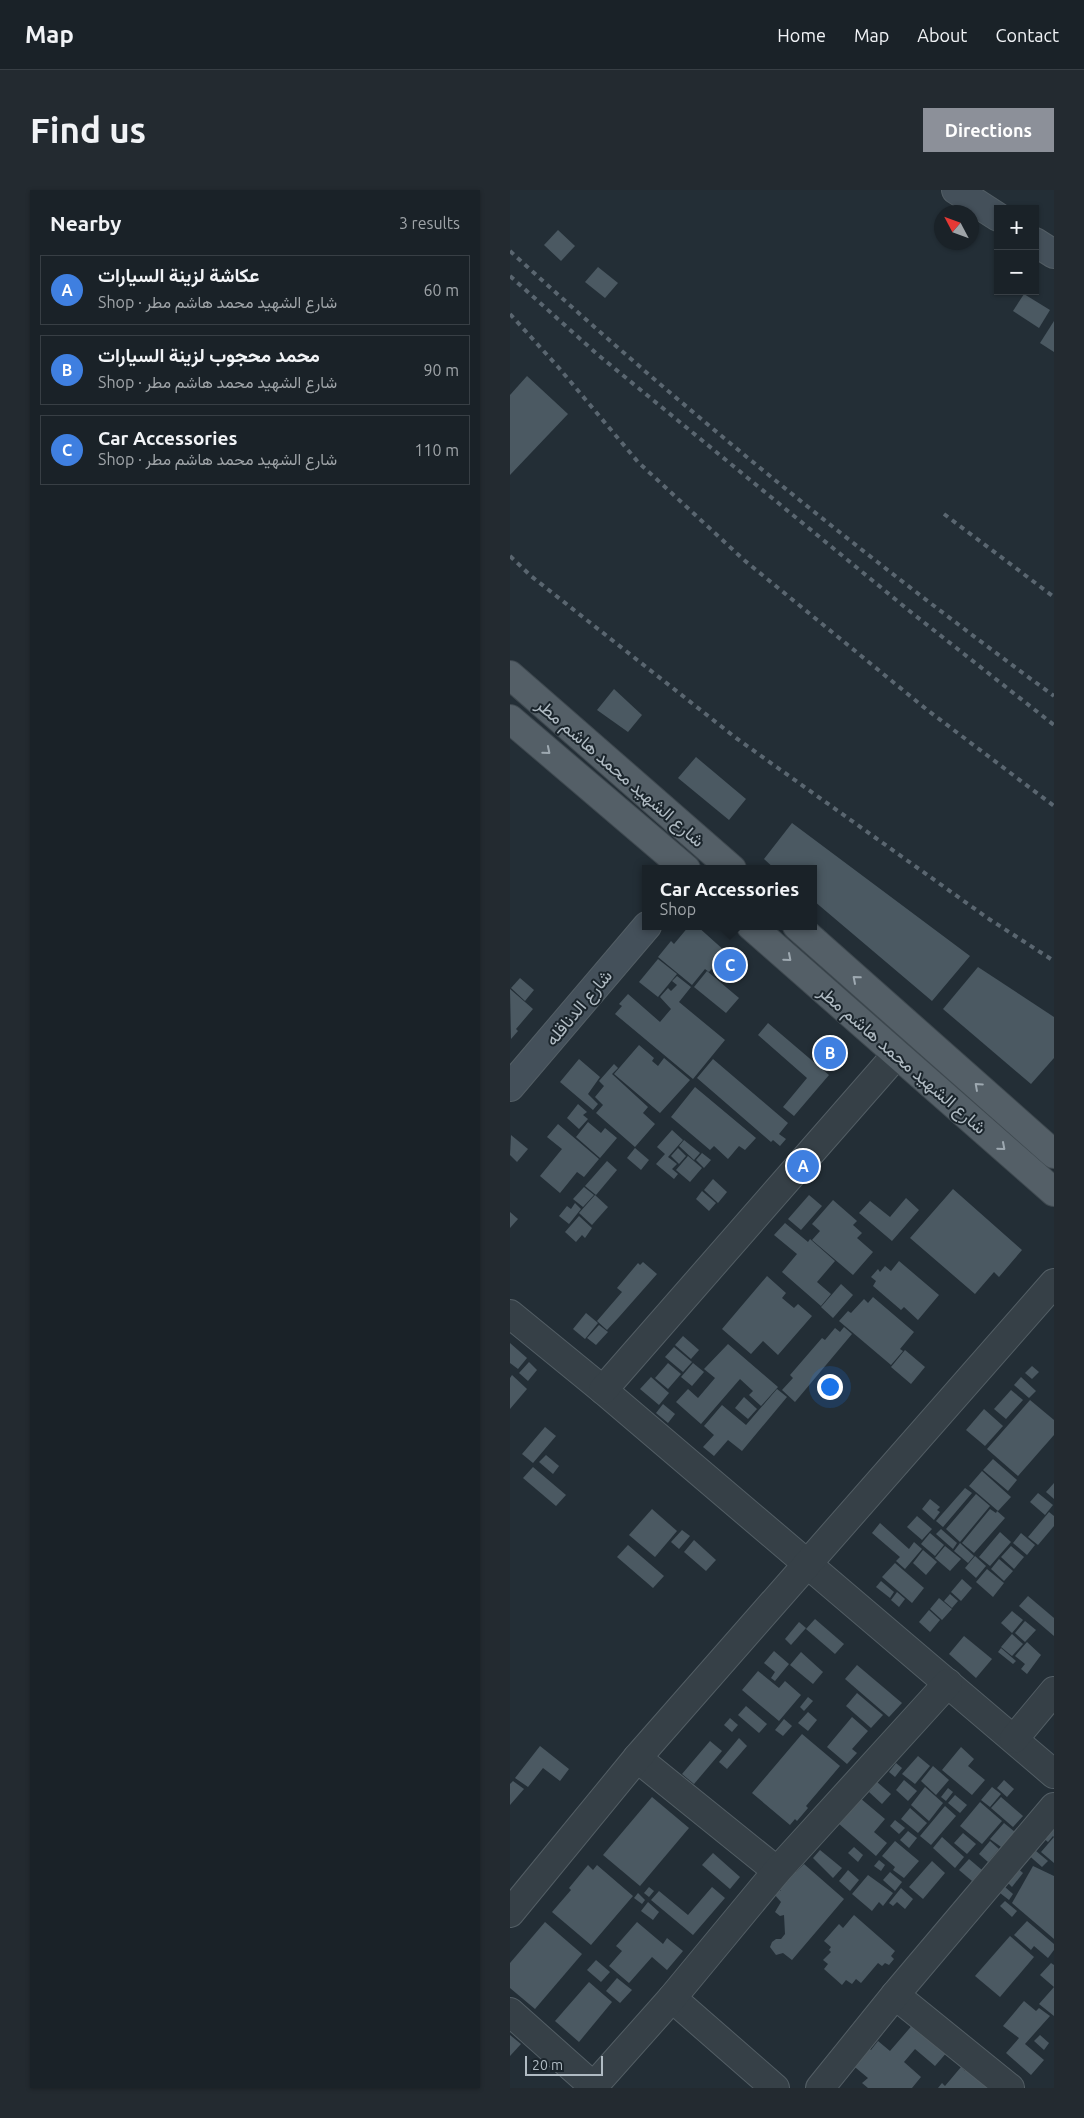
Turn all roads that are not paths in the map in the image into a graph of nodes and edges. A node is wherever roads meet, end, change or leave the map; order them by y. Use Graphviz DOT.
graph roads {
  1 [pos="956,190"];
  2 [pos="994,215"];
  3 [pos="1039,245"];
  4 [pos="1054,254"];
  5 [pos="510,675"];
  6 [pos="510,719"];
  7 [pos="704,860"];
  8 [pos="681,865"];
  9 [pos="720,865"];
  10 [pos="644,930"];
  11 [pos="756,930"];
  12 [pos="802,930"];
  13 [pos="897,1054"];
  14 [pos="510,1087"];
  15 [pos="1054,1154"];
  16 [pos="1054,1192"];
  17 [pos="1054,1283"];
  18 [pos="510,1314"];
  19 [pos="603,1390"];
  20 [pos="807,1563"];
  21 [pos="948,1684"];
  22 [pos="1054,1691"];
  23 [pos="1014,1740"];
  24 [pos="637,1758"];
  25 [pos="1054,1774"];
  26 [pos="1054,1808"];
  27 [pos="777,1871"];
  28 [pos="510,1913"];
  29 [pos="895,1995"];
  30 [pos="672,1998"];
  31 [pos="510,2012"];
  32 [pos="593,2087"];
  33 [pos="775,2088"];
  34 [pos="820,2088"];
  35 [pos="1010,2088"];
  1 -- 2 [label="street"];
  3 -- 4 [label="street"];
  5 -- 7 [label="main road, شارع الشهيد محمد هاشم مطر"];
  6 -- 8 [label="main road, شارع الشهيد محمد هاشم مطر, one-way"];
  7 -- 9 [label="main road, شارع الشهيد محمد هاشم مطر"];
  10 -- 14 [label="street, شارع الدناقله"];
  11 -- 13 [label="main road, شارع الشهيد محمد هاشم مطر, one-way"];
  15 -- 12 [label="main road, شارع الشهيد محمد هاشم مطر, one-way"];
  13 -- 16 [label="main road, شارع الشهيد محمد هاشم مطر, one-way"];
  13 -- 19 [label="street"];
  17 -- 20 [label="street"];
  18 -- 19 [label="street"];
  19 -- 20 [label="street"];
  20 -- 21 [label="street"];
  20 -- 24 [label="street"];
  21 -- 23 [label="street"];
  21 -- 27 [label="street"];
  22 -- 23 [label="street"];
  23 -- 25 [label="street"];
  24 -- 27 [label="street"];
  24 -- 28 [label="street"];
  26 -- 29 [label="street"];
  27 -- 30 [label="street"];
  29 -- 34 [label="street"];
  29 -- 35 [label="street"];
  30 -- 32 [label="street"];
  30 -- 33 [label="street"];
  31 -- 32 [label="street"];
}
